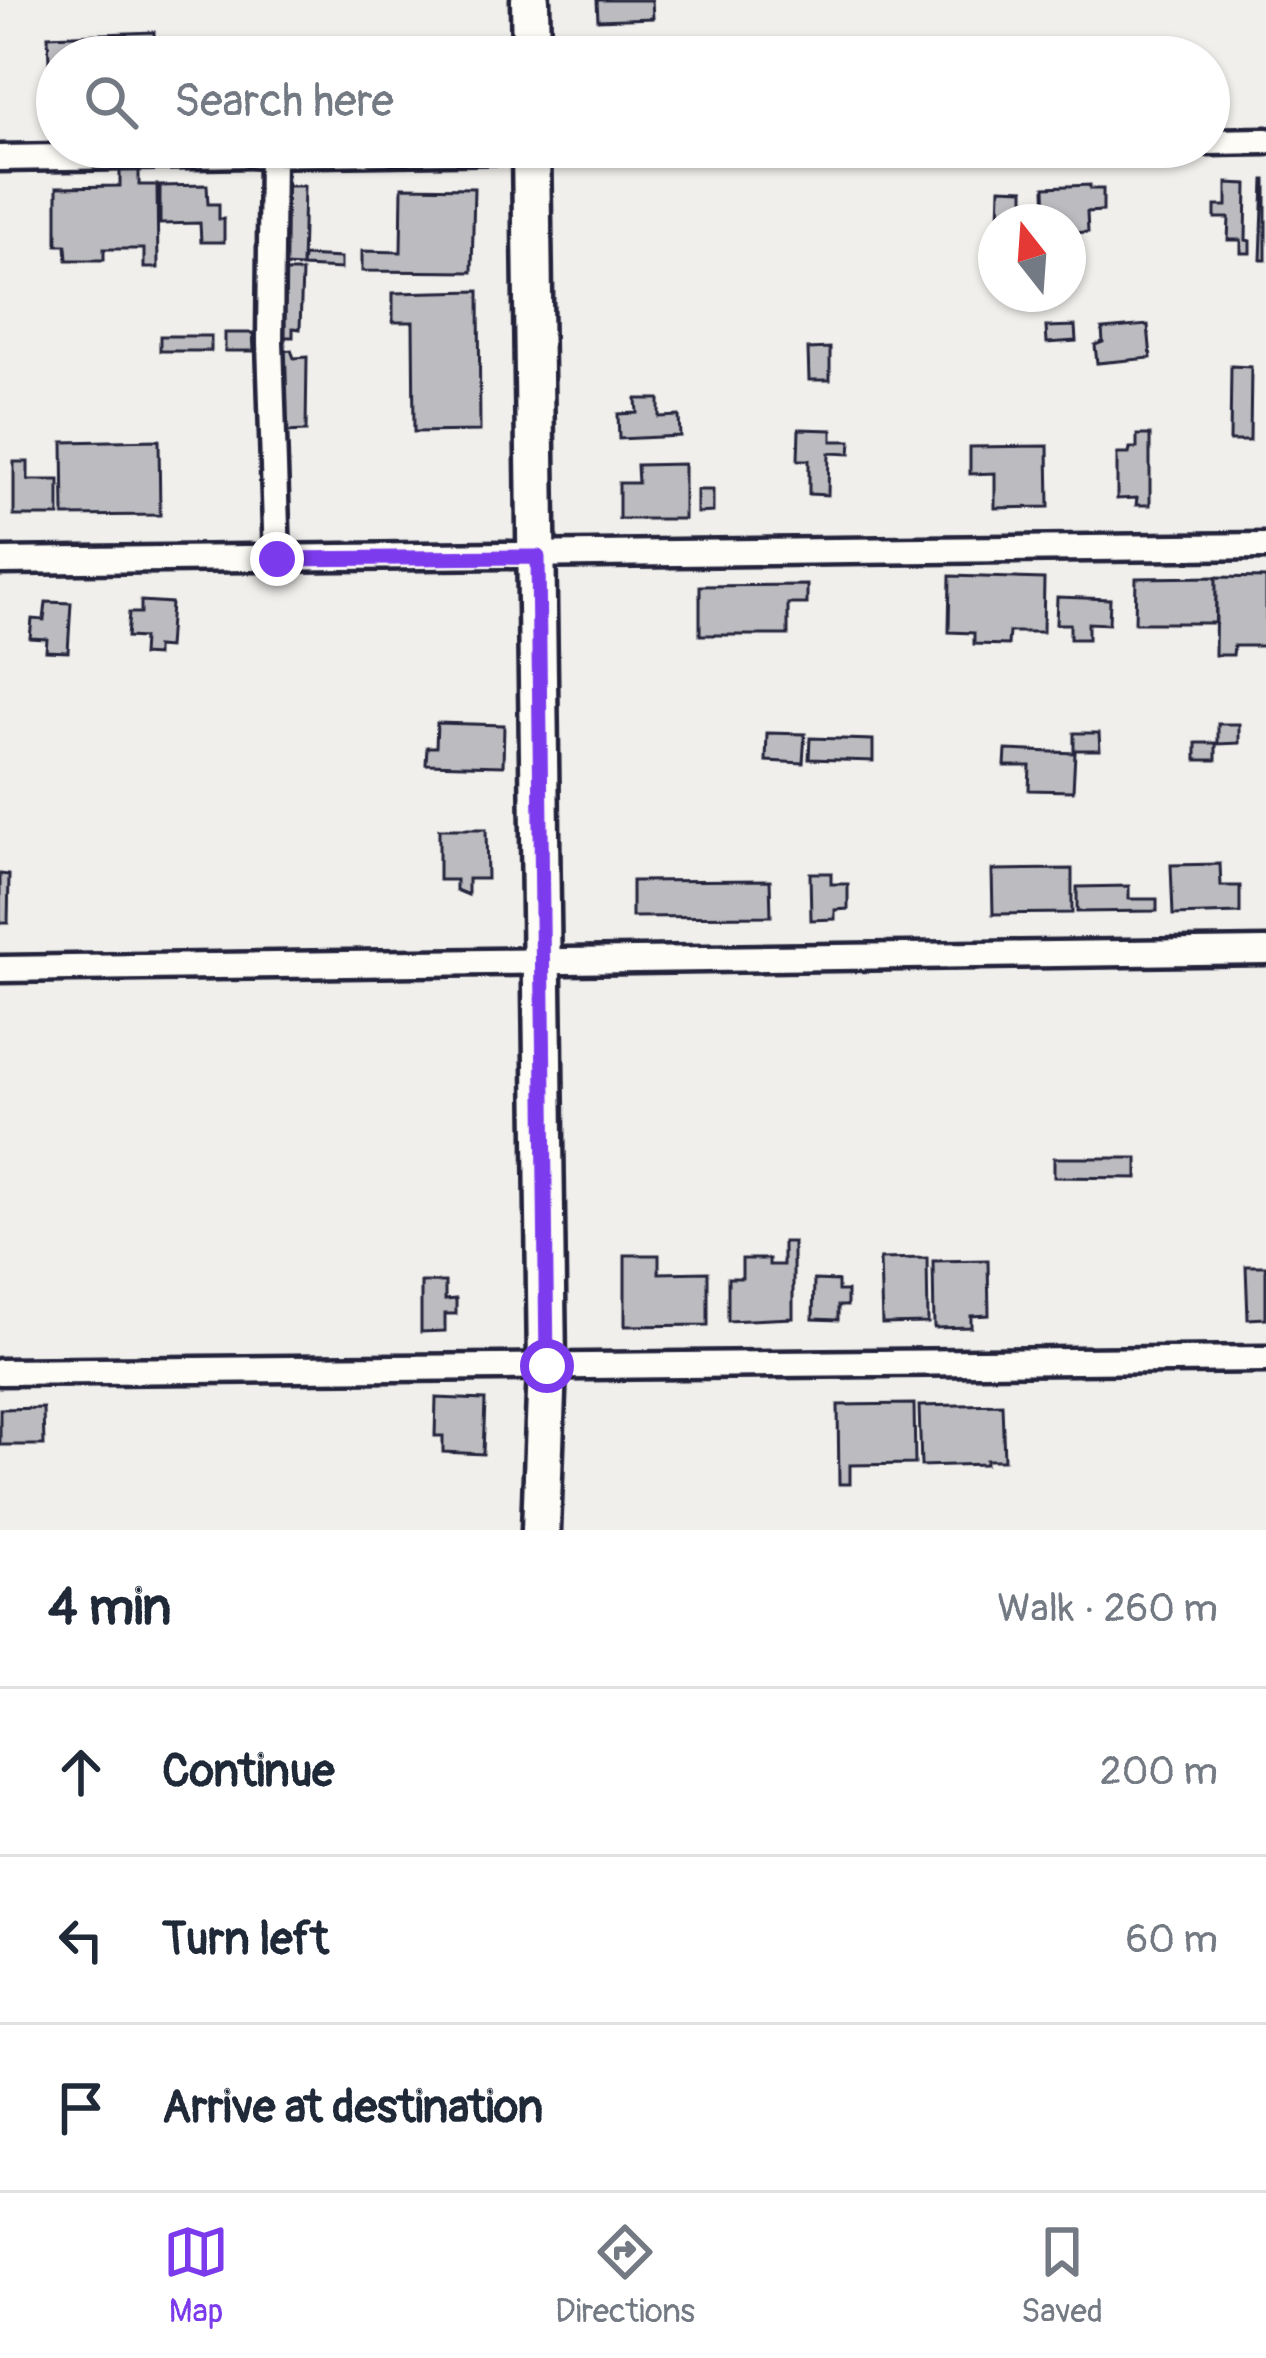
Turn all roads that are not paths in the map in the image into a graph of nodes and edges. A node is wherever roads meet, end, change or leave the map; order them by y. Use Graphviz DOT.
graph roads {
  1 [pos="530,0"];
  2 [pos="531,36"];
  3 [pos="1266,141"];
  4 [pos="1230,142"];
  5 [pos="36,157"];
  6 [pos="0,158"];
  7 [pos="272,168"];
  8 [pos="531,168"];
  9 [pos="1266,546"];
  10 [pos="538,557"];
  11 [pos="277,559"];
  12 [pos="0,561"];
  13 [pos="1266,951"];
  14 [pos="543,960"];
  15 [pos="0,968"];
  16 [pos="1266,1359"];
  17 [pos="547,1366"];
  18 [pos="0,1372"];
  19 [pos="542,1530"];
  1 -- 2 [label="street"];
  3 -- 4 [label="street"];
  5 -- 6 [label="street"];
  7 -- 11 [label="street"];
  8 -- 10 [label="street"];
  9 -- 10 [label="street"];
  10 -- 11 [label="street"];
  10 -- 14 [label="street"];
  11 -- 12 [label="street"];
  13 -- 14 [label="street"];
  14 -- 15 [label="street"];
  14 -- 17 [label="street"];
  16 -- 17 [label="street"];
  17 -- 18 [label="street"];
  17 -- 19 [label="street"];
}
